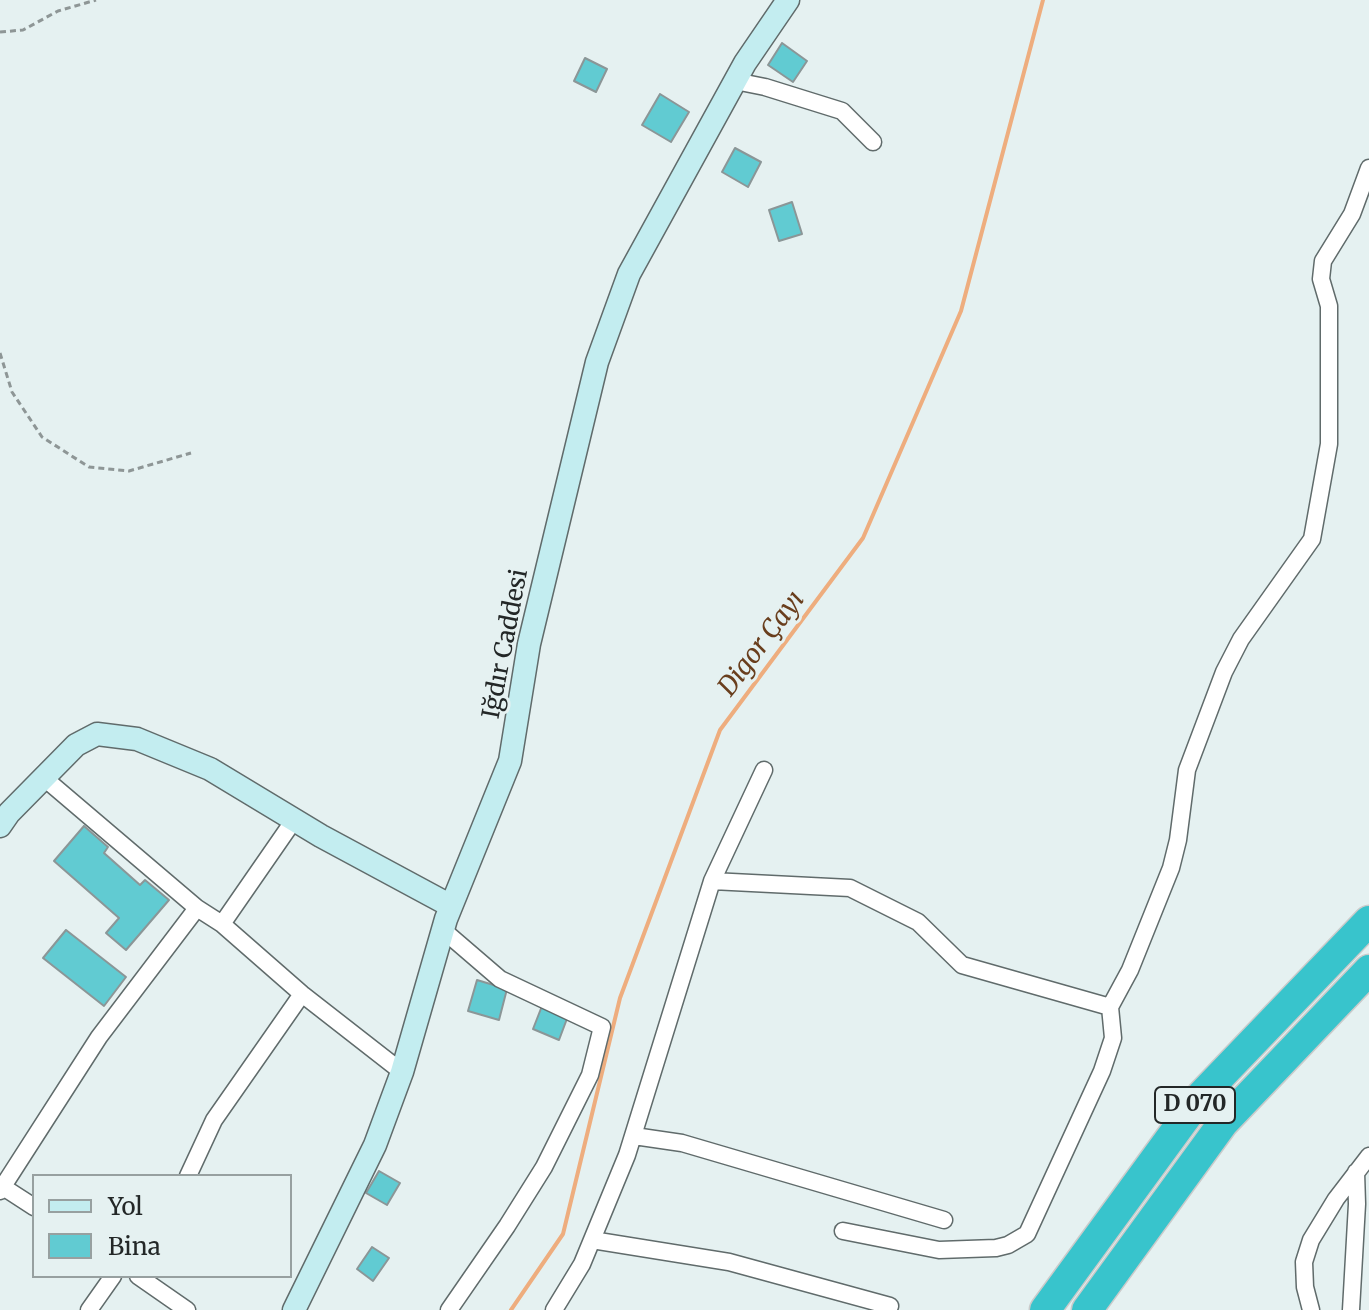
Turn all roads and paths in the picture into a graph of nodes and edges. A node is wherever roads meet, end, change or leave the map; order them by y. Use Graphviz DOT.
graph roads {
  1 [pos="96,0"];
  2 [pos="788,0"];
  3 [pos="0,32"];
  4 [pos="735,81"];
  5 [pos="873,142"];
  6 [pos="1369,168"];
  7 [pos="0,353"];
  8 [pos="191,453"];
  9 [pos="764,770"];
  10 [pos="43,777"];
  11 [pos="294,820"];
  12 [pos="0,826"];
  13 [pos="712,881"];
  14 [pos="451,906"];
  15 [pos="197,908"];
  16 [pos="1369,921"];
  17 [pos="222,924"];
  18 [pos="443,930"];
  19 [pos="1369,970"];
  20 [pos="302,994"];
  21 [pos="1110,1007"];
  22 [pos="402,1072"];
  23 [pos="634,1136"];
  24 [pos="1369,1156"];
  25 [pos="1356,1172"];
  26 [pos="189,1174"];
  27 [pos="1,1189"];
  28 [pos="32,1206"];
  29 [pos="944,1220"];
  30 [pos="843,1231"];
  31 [pos="592,1240"];
  32 [pos="112,1278"];
  33 [pos="141,1278"];
  34 [pos="890,1306"];
  35 [pos="89,1310"];
  36 [pos="187,1310"];
  37 [pos="294,1310"];
  38 [pos="449,1310"];
  39 [pos="554,1310"];
  40 [pos="1045,1310"];
  41 [pos="1087,1310"];
  42 [pos="1311,1310"];
  43 [pos="1351,1310"];
  1 -- 3 [label="path"];
  2 -- 4 [label="street, Iğdır Caddesi"];
  4 -- 5 [label="street"];
  4 -- 14 [label="street, Iğdır Caddesi"];
  6 -- 21 [label="street"];
  7 -- 8 [label="path"];
  9 -- 13 [label="street"];
  10 -- 11 [label="street"];
  10 -- 12 [label="street"];
  10 -- 15 [label="street"];
  11 -- 14 [label="street"];
  11 -- 17 [label="street"];
  13 -- 21 [label="street"];
  13 -- 23 [label="street"];
  14 -- 18 [label="street, Iğdır Caddesi"];
  15 -- 17 [label="street"];
  15 -- 27 [label="street"];
  16 -- 40 [label="highway, D 070"];
  17 -- 20 [label="street"];
  18 -- 22 [label="street, Iğdır Caddesi"];
  18 -- 38 [label="street"];
  19 -- 41 [label="highway, D 070"];
  20 -- 22 [label="street"];
  20 -- 26 [label="street"];
  21 -- 30 [label="street"];
  22 -- 37 [label="street, Iğdır Caddesi"];
  23 -- 29 [label="street"];
  23 -- 31 [label="street"];
  24 -- 25 [label="street"];
  25 -- 42 [label="street"];
  25 -- 43 [label="street"];
  27 -- 28 [label="street"];
  31 -- 34 [label="street"];
  31 -- 39 [label="street"];
  32 -- 35 [label="street"];
  33 -- 36 [label="street"];
}
